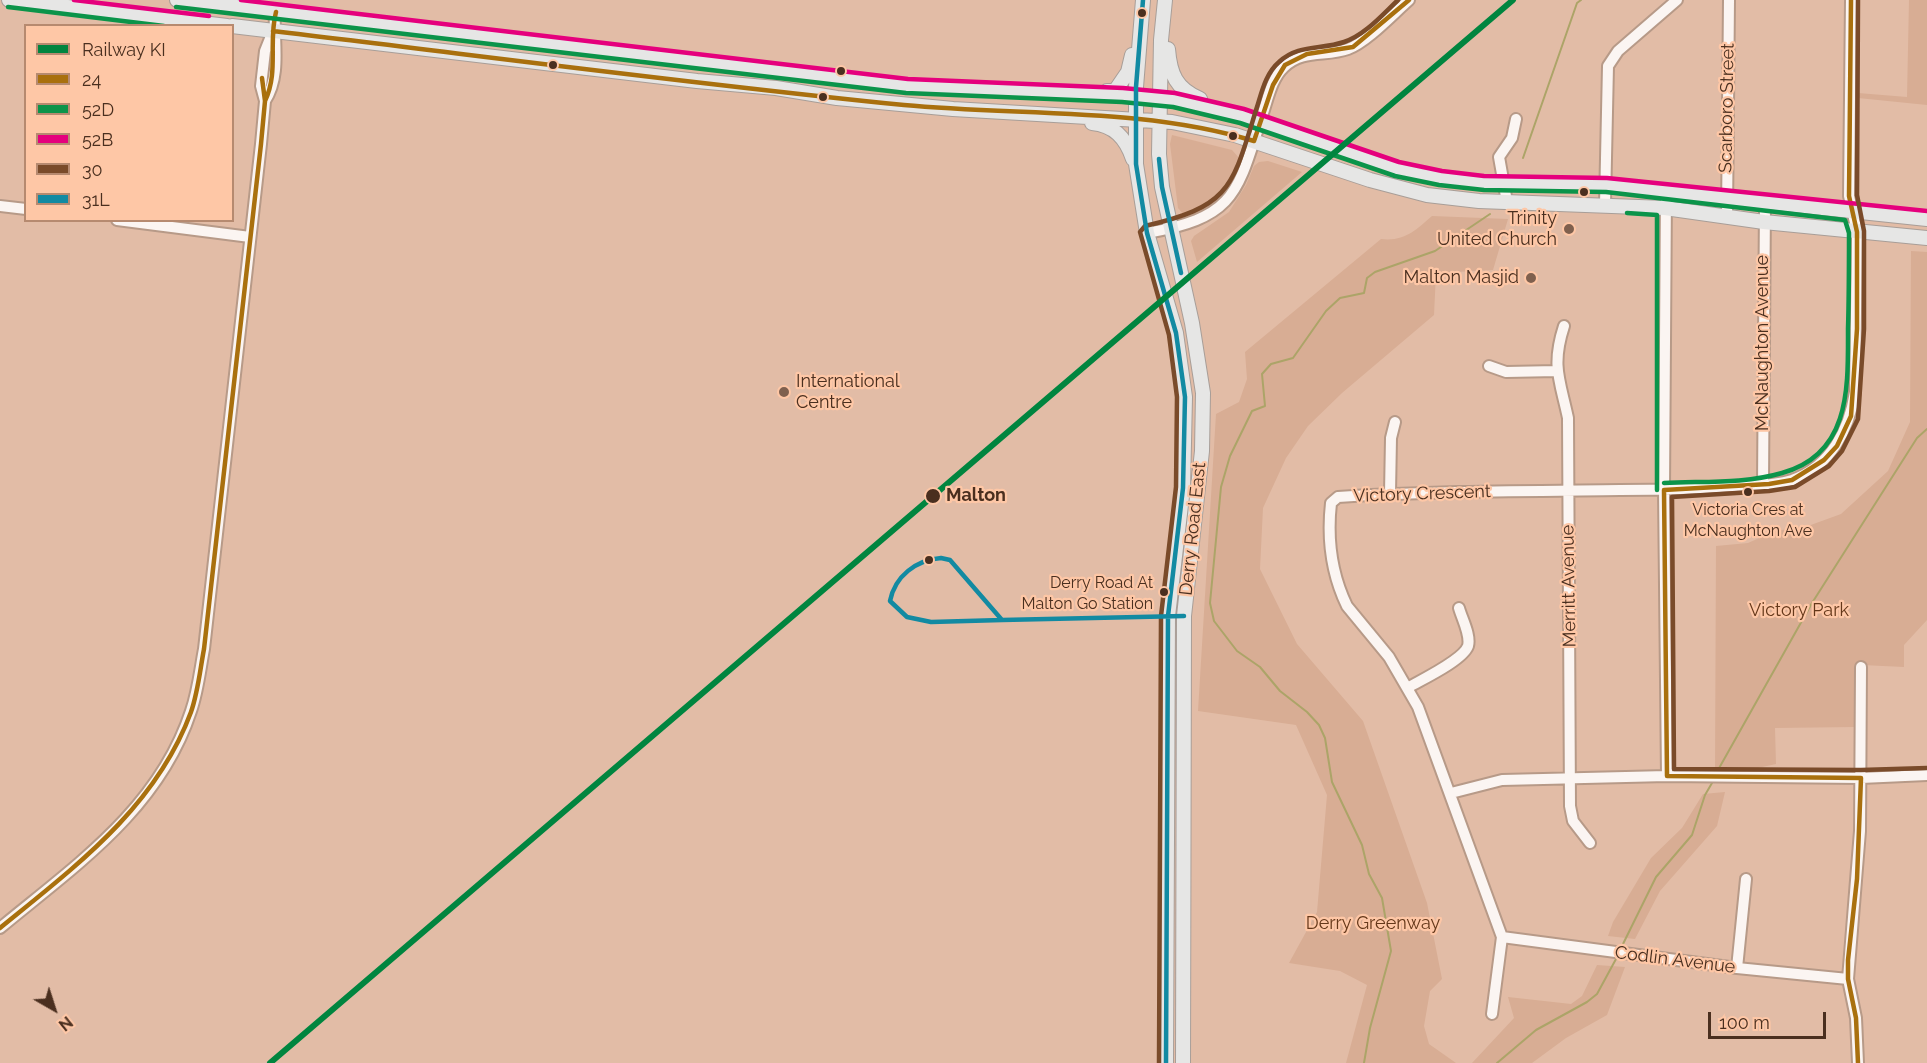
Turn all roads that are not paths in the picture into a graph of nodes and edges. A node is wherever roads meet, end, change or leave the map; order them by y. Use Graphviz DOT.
graph roads {
  1 [pos="9,0"];
  2 [pos="177,0"];
  3 [pos="1143,0"];
  4 [pos="1165,0"];
  5 [pos="1389,0"];
  6 [pos="1409,0"];
  7 [pos="1677,0"];
  8 [pos="1729,0"];
  9 [pos="1851,0"];
  10 [pos="1398,10"];
  11 [pos="275,12"];
  12 [pos="1142,23"];
  13 [pos="210,24"];
  14 [pos="234,26"];
  15 [pos="273,31"];
  16 [pos="1161,40"];
  17 [pos="1051,92"];
  18 [pos="1136,96"];
  19 [pos="1159,98"];
  20 [pos="1211,107"];
  21 [pos="1050,115"];
  22 [pos="1135,119"];
  23 [pos="1516,119"];
  24 [pos="1158,121"];
  25 [pos="1260,122"];
  26 [pos="1254,141"];
  27 [pos="1138,182"];
  28 [pos="1504,183"];
  29 [pos="1606,185"];
  30 [pos="1666,192"];
  31 [pos="1726,199"];
  32 [pos="1507,202"];
  33 [pos="1765,202"];
  34 [pos="1605,204"];
  35 [pos="0,206"];
  36 [pos="1665,208"];
  37 [pos="24,209"];
  38 [pos="1851,213"];
  39 [pos="1727,216"];
  40 [pos="1927,219"];
  41 [pos="133,222"];
  42 [pos="1764,222"];
  43 [pos="1171,229"];
  44 [pos="1857,232"];
  45 [pos="1147,233"];
  46 [pos="250,237"];
  47 [pos="1927,238"];
  48 [pos="1564,326"];
  49 [pos="1489,366"];
  50 [pos="1557,371"];
  51 [pos="1395,422"];
  52 [pos="1763,485"];
  53 [pos="1568,490"];
  54 [pos="1664,490"];
  55 [pos="1390,493"];
  56 [pos="1459,608"];
  57 [pos="1861,667"];
  58 [pos="1409,687"];
  59 [pos="1927,775"];
  60 [pos="1667,776"];
  61 [pos="1571,778"];
  62 [pos="1861,778"];
  63 [pos="1451,793"];
  64 [pos="1590,843"];
  65 [pos="1746,879"];
  66 [pos="0,928"];
  67 [pos="1502,937"];
  68 [pos="1737,968"];
  69 [pos="1848,979"];
  70 [pos="1492,1014"];
  71 [pos="1167,1063"];
  72 [pos="1183,1063"];
  73 [pos="1858,1063"];
  1 -- 13 [label="main road"];
  2 -- 11 [label="main road"];
  3 -- 12 [label="main road, Derry Road East"];
  4 -- 16 [label="main road, Derry Road East"];
  5 -- 10 [label="street"];
  6 -- 10 [label="street"];
  7 -- 29 [label="street"];
  8 -- 31 [label="street, Scarboro Street"];
  9 -- 38 [label="street, Victory Crescent"];
  10 -- 25 [label="street"];
  11 -- 15 [label="street"];
  11 -- 17 [label="main road"];
  12 -- 17 [label="main road"];
  12 -- 18 [label="main road, Derry Road East"];
  14 -- 15 [label="main road"];
  15 -- 21 [label="main road"];
  15 -- 46 [label="street"];
  16 -- 19 [label="main road, Derry Road East"];
  16 -- 20 [label="main road"];
  17 -- 18 [label="main road"];
  18 -- 19 [label="main road"];
  18 -- 22 [label="main road, Derry Road East"];
  19 -- 20 [label="main road"];
  19 -- 24 [label="main road, Derry Road East"];
  20 -- 25 [label="main road"];
  21 -- 22 [label="main road"];
  21 -- 27 [label="main road"];
  22 -- 24 [label="main road"];
  22 -- 27 [label="main road, Derry Road East"];
  23 -- 28 [label="street"];
  24 -- 26 [label="main road"];
  24 -- 43 [label="main road, Derry Road East"];
  25 -- 26 [label="street"];
  25 -- 28 [label="main road"];
  26 -- 32 [label="main road"];
  26 -- 43 [label="street"];
  27 -- 45 [label="main road, Derry Road East"];
  28 -- 29 [label="main road"];
  28 -- 32 [label="street"];
  29 -- 30 [label="main road"];
  29 -- 34 [label="street"];
  30 -- 31 [label="main road"];
  30 -- 36 [label="street"];
  31 -- 33 [label="main road"];
  31 -- 39 [label="street, Scarboro Street"];
  32 -- 34 [label="main road"];
  33 -- 38 [label="main road"];
  33 -- 42 [label="street, McNaughton Avenue"];
  34 -- 36 [label="main road"];
  35 -- 37 [label="street"];
  36 -- 39 [label="main road"];
  36 -- 54 [label="street"];
  38 -- 40 [label="main road"];
  38 -- 44 [label="street, Victory Crescent"];
  39 -- 42 [label="main road"];
  41 -- 46 [label="street"];
  42 -- 44 [label="main road"];
  42 -- 52 [label="street, McNaughton Avenue"];
  43 -- 45 [label="street"];
  43 -- 72 [label="main road, Derry Road East"];
  44 -- 47 [label="main road"];
  44 -- 52 [label="street, Victory Crescent"];
  45 -- 71 [label="main road, Derry Road East"];
  46 -- 66 [label="street"];
  48 -- 50 [label="street, Merritt Avenue"];
  49 -- 50 [label="street"];
  50 -- 53 [label="street, Merritt Avenue"];
  51 -- 55 [label="street"];
  52 -- 54 [label="street, Victory Crescent"];
  53 -- 54 [label="street, Victory Crescent"];
  53 -- 55 [label="street, Victory Crescent"];
  53 -- 61 [label="street, Merritt Avenue"];
  54 -- 60 [label="street"];
  55 -- 58 [label="street, Victory Crescent"];
  56 -- 58 [label="street"];
  57 -- 62 [label="street"];
  58 -- 63 [label="street, Victory Crescent"];
  59 -- 62 [label="street"];
  60 -- 61 [label="street"];
  60 -- 62 [label="street"];
  61 -- 63 [label="street"];
  61 -- 64 [label="street, Merritt Avenue"];
  62 -- 69 [label="street"];
  63 -- 67 [label="street, Victory Crescent"];
  65 -- 68 [label="street"];
  67 -- 68 [label="street, Codlin Avenue"];
  67 -- 70 [label="street, Victory Crescent"];
  68 -- 69 [label="street, Codlin Avenue"];
  69 -- 73 [label="street"];
}
